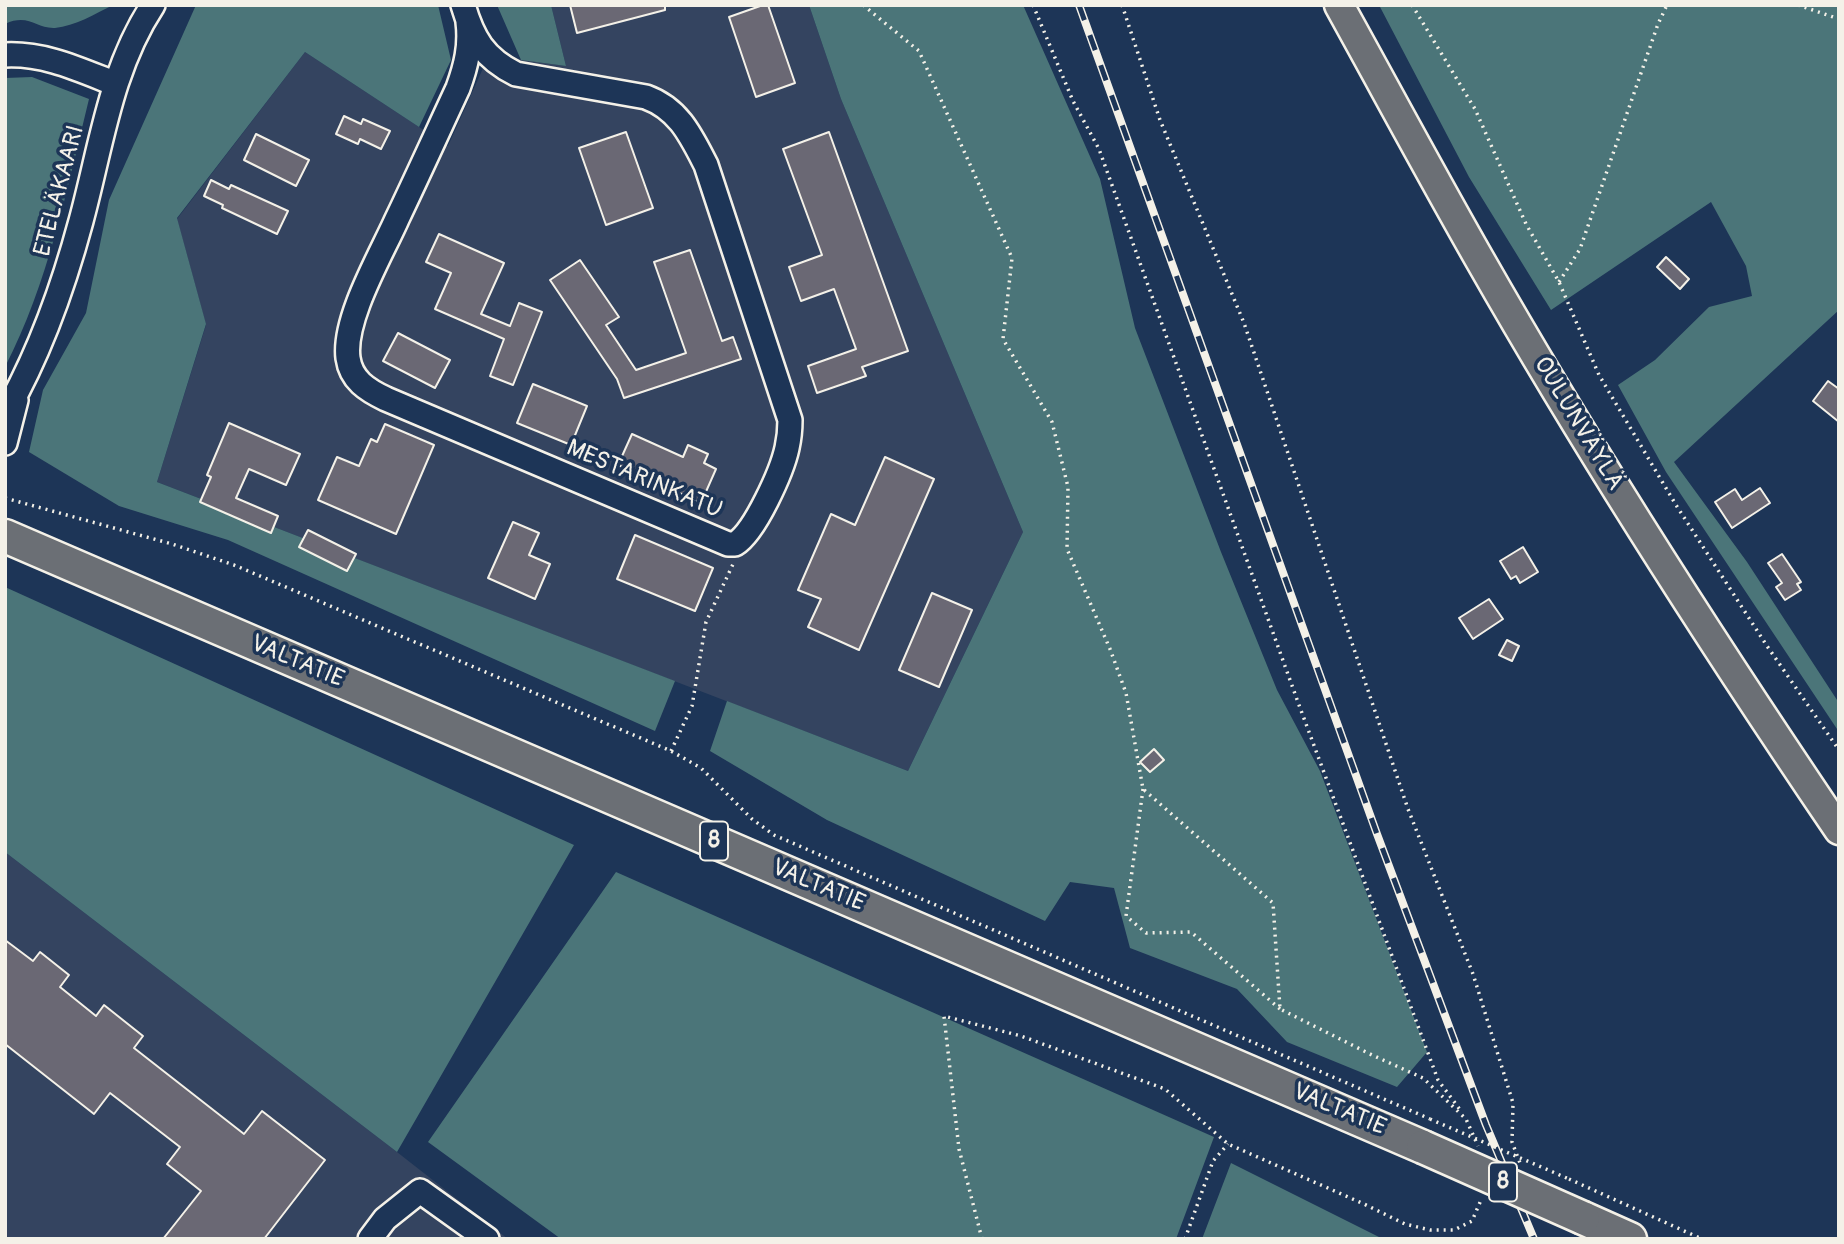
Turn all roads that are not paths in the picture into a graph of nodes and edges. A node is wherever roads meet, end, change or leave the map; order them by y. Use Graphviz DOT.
graph roads {
  1 [pos="153,5"];
  2 [pos="1339,5"];
  3 [pos="466,14"];
  4 [pos="5,55"];
  5 [pos="116,84"];
  6 [pos="19,390"];
  7 [pos="5,414"];
  8 [pos="5,443"];
  9 [pos="5,536"];
  10 [pos="1839,830"];
  11 [pos="370,1239"];
  12 [pos="487,1239"];
  13 [pos="1630,1239"];
  1 -- 5 [label="street, ETELÄKAARI"];
  2 -- 10 [label="main road, OULUNVÄYLÄ"];
  3 -- 3 [label="street, MESTARINKATU"];
  4 -- 5 [label="street"];
  5 -- 6 [label="street, ETELÄKAARI"];
  6 -- 7 [label="street, ETELÄKAARI"];
  6 -- 8 [label="street, ETELÄKAARI"];
  9 -- 13 [label="highway, VALTATIE / 8, bridge"];
  11 -- 12 [label="street"];
}
